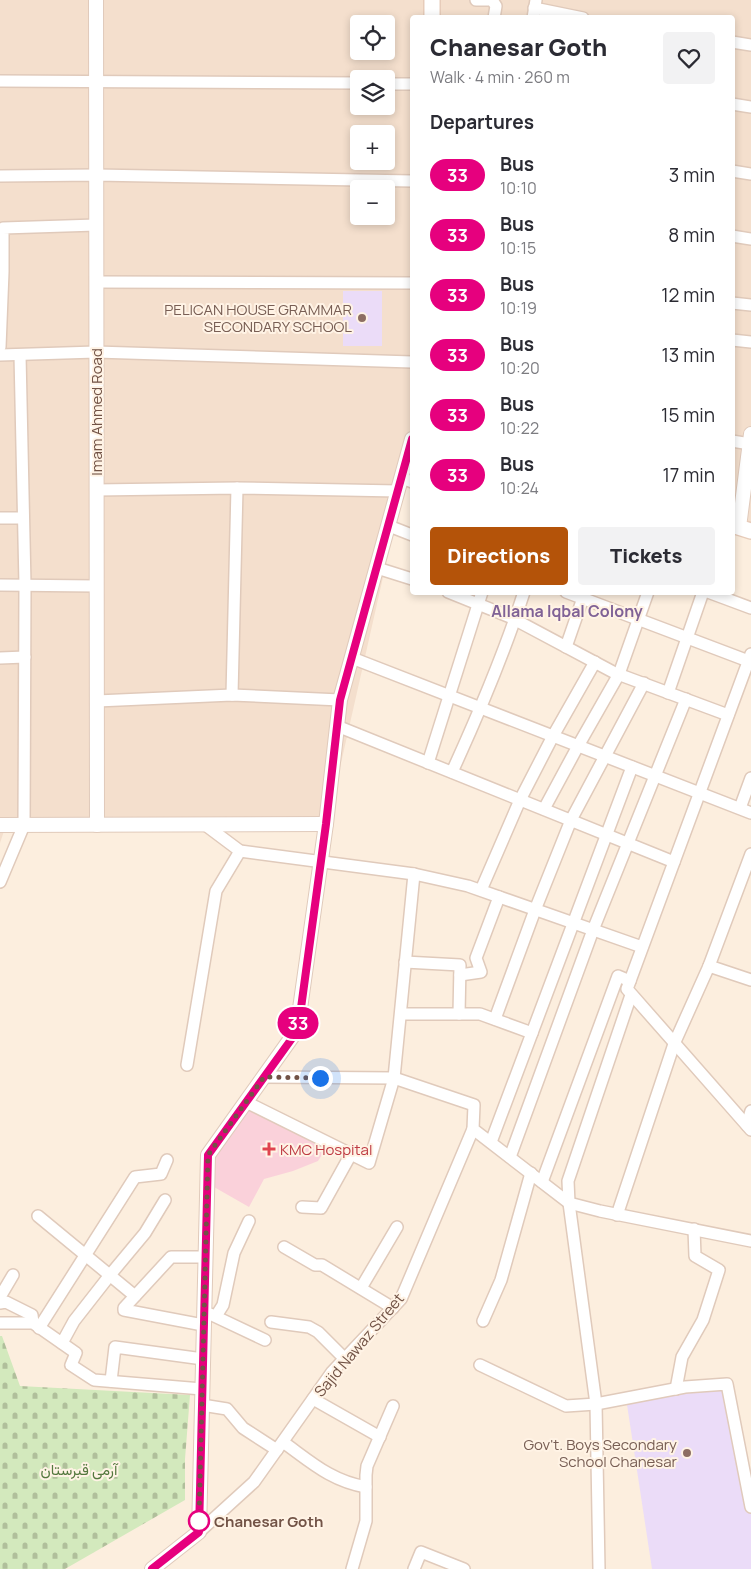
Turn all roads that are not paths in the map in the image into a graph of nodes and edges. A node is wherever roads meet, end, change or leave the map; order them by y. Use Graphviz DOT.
graph roads {
  1 [pos="96,0"];
  2 [pos="432,0"];
  3 [pos="476,0"];
  4 [pos="488,0"];
  5 [pos="492,0"];
  6 [pos="534,9"];
  7 [pos="432,15"];
  8 [pos="494,15"];
  9 [pos="566,15"];
  10 [pos="735,42"];
  11 [pos="751,45"];
  12 [pos="96,81"];
  13 [pos="0,82"];
  14 [pos="350,83"];
  15 [pos="395,84"];
  16 [pos="410,84"];
  17 [pos="735,104"];
  18 [pos="751,107"];
  19 [pos="735,171"];
  20 [pos="751,174"];
  21 [pos="96,175"];
  22 [pos="0,176"];
  23 [pos="410,180"];
  24 [pos="96,225"];
  25 [pos="735,236"];
  26 [pos="751,239"];
  27 [pos="2,272"];
  28 [pos="96,282"];
  29 [pos="410,284"];
  30 [pos="735,303"];
  31 [pos="751,305"];
  32 [pos="735,340"];
  33 [pos="751,342"];
  34 [pos="0,347"];
  35 [pos="96,352"];
  36 [pos="0,355"];
  37 [pos="20,355"];
  38 [pos="410,362"];
  39 [pos="751,437"];
  40 [pos="735,440"];
  41 [pos="410,450"];
  42 [pos="404,484"];
  43 [pos="237,488"];
  44 [pos="96,490"];
  45 [pos="0,518"];
  46 [pos="24,518"];
  47 [pos="389,526"];
  48 [pos="741,528"];
  49 [pos="410,534"];
  50 [pos="377,568"];
  51 [pos="410,579"];
  52 [pos="0,585"];
  53 [pos="25,585"];
  54 [pos="96,586"];
  55 [pos="455,595"];
  56 [pos="481,595"];
  57 [pos="523,595"];
  58 [pos="647,595"];
  59 [pos="702,595"];
  60 [pos="716,595"];
  61 [pos="584,596"];
  62 [pos="478,605"];
  63 [pos="751,608"];
  64 [pos="515,620"];
  65 [pos="638,620"];
  66 [pos="687,638"];
  67 [pos="566,647"];
  68 [pos="0,658"];
  69 [pos="24,658"];
  70 [pos="352,658"];
  71 [pos="750,659"];
  72 [pos="595,662"];
  73 [pos="619,674"];
  74 [pos="644,684"];
  75 [pos="668,693"];
  76 [pos="232,696"];
  77 [pos="449,696"];
  78 [pos="686,699"];
  79 [pos="340,700"];
  80 [pos="97,701"];
  81 [pos="481,708"];
  82 [pos="728,715"];
  83 [pos="337,726"];
  84 [pos="553,736"];
  85 [pos="578,746"];
  86 [pos="605,756"];
  87 [pos="428,763"];
  88 [pos="632,767"];
  89 [pos="452,772"];
  90 [pos="655,776"];
  91 [pos="751,778"];
  92 [pos="700,793"];
  93 [pos="520,800"];
  94 [pos="740,808"];
  95 [pos="544,809"];
  96 [pos="751,813"];
  97 [pos="571,820"];
  98 [pos="204,824"];
  99 [pos="326,824"];
  100 [pos="0,825"];
  101 [pos="24,825"];
  102 [pos="97,825"];
  103 [pos="606,834"];
  104 [pos="627,843"];
  105 [pos="240,851"];
  106 [pos="751,854"];
  107 [pos="320,862"];
  108 [pos="674,862"];
  109 [pos="414,874"];
  110 [pos="0,882"];
  111 [pos="481,890"];
  112 [pos="499,897"];
  113 [pos="536,910"];
  114 [pos="573,923"];
  115 [pos="593,930"];
  116 [pos="642,947"];
  117 [pos="405,962"];
  118 [pos="709,966"];
  119 [pos="460,975"];
  120 [pos="751,980"];
  121 [pos="630,981"];
  122 [pos="631,995"];
  123 [pos="400,1014"];
  124 [pos="459,1014"];
  125 [pos="495,1019"];
  126 [pos="532,1033"];
  127 [pos="674,1044"];
  128 [pos="187,1065"];
  129 [pos="264,1077"];
  130 [pos="394,1078"];
  131 [pos="246,1102"];
  132 [pos="751,1111"];
  133 [pos="749,1128"];
  134 [pos="473,1129"];
  135 [pos="491,1142"];
  136 [pos="351,1154"];
  137 [pos="510,1157"];
  138 [pos="167,1160"];
  139 [pos="531,1173"];
  140 [pos="542,1182"];
  141 [pos="165,1200"];
  142 [pos="569,1203"];
  143 [pos="302,1207"];
  144 [pos="618,1215"];
  145 [pos="38,1216"];
  146 [pos="249,1221"];
  147 [pos="397,1227"];
  148 [pos="694,1229"];
  149 [pos="751,1240"];
  150 [pos="284,1247"];
  151 [pos="86,1254"];
  152 [pos="205,1257"];
  153 [pos="110,1275"];
  154 [pos="13,1276"];
  155 [pos="361,1288"];
  156 [pos="135,1296"];
  157 [pos="1,1300"];
  158 [pos="393,1308"];
  159 [pos="210,1314"];
  160 [pos="483,1321"];
  161 [pos="271,1322"];
  162 [pos="0,1323"];
  163 [pos="36,1325"];
  164 [pos="203,1325"];
  165 [pos="265,1340"];
  166 [pos="62,1343"];
  167 [pos="203,1359"];
  168 [pos="345,1359"];
  169 [pos="480,1365"];
  170 [pos="111,1381"];
  171 [pos="202,1389"];
  172 [pos="676,1389"];
  173 [pos="313,1399"];
  174 [pos="596,1404"];
  175 [pos="202,1405"];
  176 [pos="394,1406"];
  177 [pos="380,1437"];
  178 [pos="280,1446"];
  179 [pos="748,1475"];
  180 [pos="366,1487"];
  181 [pos="751,1507"];
  182 [pos="199,1532"];
  183 [pos="152,1569"];
  184 [pos="352,1569"];
  185 [pos="414,1569"];
  186 [pos="464,1569"];
  187 [pos="599,1569"];
  1 -- 12 [label="street, Imam Ahmed Road"];
  2 -- 7 [label="main road"];
  3 -- 4 [label="street"];
  5 -- 8 [label="street"];
  6 -- 9 [label="street"];
  10 -- 11 [label="street"];
  12 -- 13 [label="street"];
  12 -- 14 [label="street"];
  12 -- 21 [label="street, Imam Ahmed Road"];
  15 -- 16 [label="street"];
  17 -- 18 [label="street"];
  19 -- 20 [label="street"];
  21 -- 22 [label="street"];
  21 -- 23 [label="street"];
  21 -- 24 [label="street, Imam Ahmed Road"];
  24 -- 27 [label="street"];
  24 -- 28 [label="street, Imam Ahmed Road"];
  25 -- 26 [label="street"];
  27 -- 34 [label="street"];
  28 -- 29 [label="street"];
  28 -- 35 [label="street, Imam Ahmed Road"];
  30 -- 31 [label="street"];
  32 -- 33 [label="street"];
  35 -- 37 [label="street"];
  35 -- 38 [label="street"];
  35 -- 44 [label="street, Imam Ahmed Road"];
  36 -- 37 [label="street"];
  37 -- 46 [label="street"];
  39 -- 40 [label="street"];
  39 -- 48 [label="street"];
  41 -- 42 [label="street"];
  42 -- 43 [label="street"];
  42 -- 47 [label="street"];
  43 -- 44 [label="street"];
  43 -- 76 [label="street"];
  44 -- 54 [label="street, Imam Ahmed Road"];
  45 -- 46 [label="street"];
  46 -- 53 [label="street"];
  47 -- 49 [label="street"];
  47 -- 50 [label="street"];
  50 -- 51 [label="street"];
  50 -- 70 [label="street"];
  52 -- 53 [label="street"];
  53 -- 54 [label="street"];
  53 -- 69 [label="street"];
  54 -- 80 [label="street, Imam Ahmed Road"];
  55 -- 62 [label="street"];
  56 -- 62 [label="street"];
  57 -- 64 [label="street"];
  58 -- 65 [label="street"];
  59 -- 66 [label="street"];
  60 -- 63 [label="street"];
  61 -- 65 [label="street"];
  61 -- 67 [label="street"];
  62 -- 64 [label="street"];
  62 -- 77 [label="street"];
  64 -- 67 [label="street"];
  64 -- 81 [label="street"];
  65 -- 66 [label="street"];
  65 -- 73 [label="street"];
  66 -- 71 [label="street"];
  66 -- 75 [label="street"];
  67 -- 72 [label="street"];
  68 -- 69 [label="street"];
  69 -- 101 [label="street"];
  70 -- 77 [label="street"];
  70 -- 79 [label="street"];
  71 -- 82 [label="street"];
  72 -- 73 [label="street"];
  72 -- 84 [label="street"];
  73 -- 74 [label="street"];
  73 -- 85 [label="street"];
  74 -- 75 [label="street"];
  74 -- 86 [label="street"];
  75 -- 78 [label="street"];
  76 -- 79 [label="street"];
  76 -- 80 [label="street"];
  77 -- 81 [label="street"];
  77 -- 87 [label="street"];
  78 -- 82 [label="street"];
  78 -- 90 [label="street"];
  79 -- 83 [label="street"];
  80 -- 102 [label="street, Imam Ahmed Road"];
  81 -- 84 [label="street"];
  81 -- 89 [label="street"];
  82 -- 92 [label="street"];
  83 -- 87 [label="street"];
  83 -- 99 [label="street"];
  84 -- 85 [label="street"];
  84 -- 93 [label="street"];
  85 -- 86 [label="street"];
  85 -- 95 [label="street"];
  86 -- 88 [label="street"];
  86 -- 97 [label="street"];
  87 -- 89 [label="street"];
  88 -- 90 [label="street"];
  88 -- 103 [label="street"];
  89 -- 93 [label="street"];
  90 -- 92 [label="street"];
  90 -- 104 [label="street"];
  91 -- 94 [label="street"];
  92 -- 94 [label="street"];
  92 -- 108 [label="street"];
  93 -- 95 [label="street"];
  93 -- 111 [label="street"];
  94 -- 96 [label="street"];
  95 -- 97 [label="street"];
  97 -- 103 [label="street"];
  97 -- 113 [label="street"];
  98 -- 99 [label="street"];
  98 -- 102 [label="street"];
  98 -- 105 [label="street"];
  99 -- 107 [label="street"];
  100 -- 101 [label="street"];
  101 -- 102 [label="street"];
  101 -- 110 [label="street"];
  103 -- 104 [label="street"];
  103 -- 114 [label="street"];
  104 -- 108 [label="street"];
  104 -- 115 [label="street"];
  105 -- 107 [label="street"];
  105 -- 128 [label="street"];
  106 -- 118 [label="street"];
  107 -- 109 [label="street"];
  107 -- 129 [label="street"];
  108 -- 116 [label="street"];
  109 -- 111 [label="street"];
  109 -- 117 [label="street"];
  111 -- 112 [label="street"];
  112 -- 113 [label="street"];
  112 -- 119 [label="street"];
  113 -- 114 [label="street"];
  113 -- 125 [label="street"];
  114 -- 115 [label="street"];
  114 -- 126 [label="street"];
  115 -- 116 [label="street"];
  115 -- 137 [label="street"];
  116 -- 121 [label="street"];
  117 -- 119 [label="street"];
  117 -- 123 [label="street"];
  118 -- 120 [label="street"];
  118 -- 127 [label="street"];
  119 -- 124 [label="street"];
  121 -- 122 [label="street"];
  121 -- 140 [label="street"];
  122 -- 127 [label="street"];
  122 -- 142 [label="street"];
  123 -- 124 [label="street"];
  123 -- 130 [label="street"];
  124 -- 125 [label="street"];
  125 -- 126 [label="street"];
  126 -- 135 [label="street"];
  127 -- 133 [label="street"];
  127 -- 144 [label="street"];
  129 -- 130 [label="street"];
  129 -- 131 [label="street"];
  130 -- 134 [label="street"];
  130 -- 136 [label="street"];
  131 -- 136 [label="street"];
  131 -- 152 [label="street"];
  132 -- 133 [label="street"];
  134 -- 135 [label="street"];
  134 -- 158 [label="street, Sajid Nawaz Street"];
  135 -- 137 [label="street"];
  136 -- 143 [label="street"];
  137 -- 139 [label="street"];
  138 -- 151 [label="street"];
  139 -- 140 [label="street"];
  139 -- 160 [label="street"];
  140 -- 142 [label="street"];
  141 -- 153 [label="street"];
  142 -- 144 [label="street"];
  142 -- 174 [label="street"];
  144 -- 148 [label="street"];
  145 -- 151 [label="street"];
  146 -- 159 [label="street"];
  147 -- 155 [label="street"];
  148 -- 149 [label="street"];
  148 -- 172 [label="street"];
  150 -- 155 [label="street"];
  151 -- 153 [label="street"];
  151 -- 163 [label="street"];
  152 -- 156 [label="street"];
  152 -- 159 [label="street"];
  153 -- 156 [label="street"];
  153 -- 166 [label="street"];
  154 -- 157 [label="street"];
  155 -- 158 [label="street"];
  156 -- 164 [label="street"];
  157 -- 163 [label="street"];
  158 -- 168 [label="street, Sajid Nawaz Street"];
  159 -- 164 [label="street"];
  159 -- 165 [label="street"];
  161 -- 168 [label="street"];
  162 -- 163 [label="street"];
  163 -- 166 [label="street"];
  164 -- 167 [label="street"];
  166 -- 170 [label="street"];
  167 -- 170 [label="street"];
  167 -- 171 [label="street"];
  168 -- 173 [label="street, Sajid Nawaz Street"];
  169 -- 174 [label="street"];
  170 -- 171 [label="street"];
  171 -- 175 [label="street"];
  172 -- 174 [label="street"];
  172 -- 179 [label="street"];
  173 -- 177 [label="street"];
  173 -- 178 [label="street, Sajid Nawaz Street"];
  174 -- 187 [label="street"];
  175 -- 178 [label="street"];
  175 -- 182 [label="street"];
  176 -- 177 [label="street"];
  177 -- 180 [label="street"];
  178 -- 180 [label="street"];
  178 -- 182 [label="street, Sajid Nawaz Street"];
  179 -- 181 [label="street"];
  180 -- 184 [label="street"];
  182 -- 183 [label="street"];
  185 -- 186 [label="street"];
}
